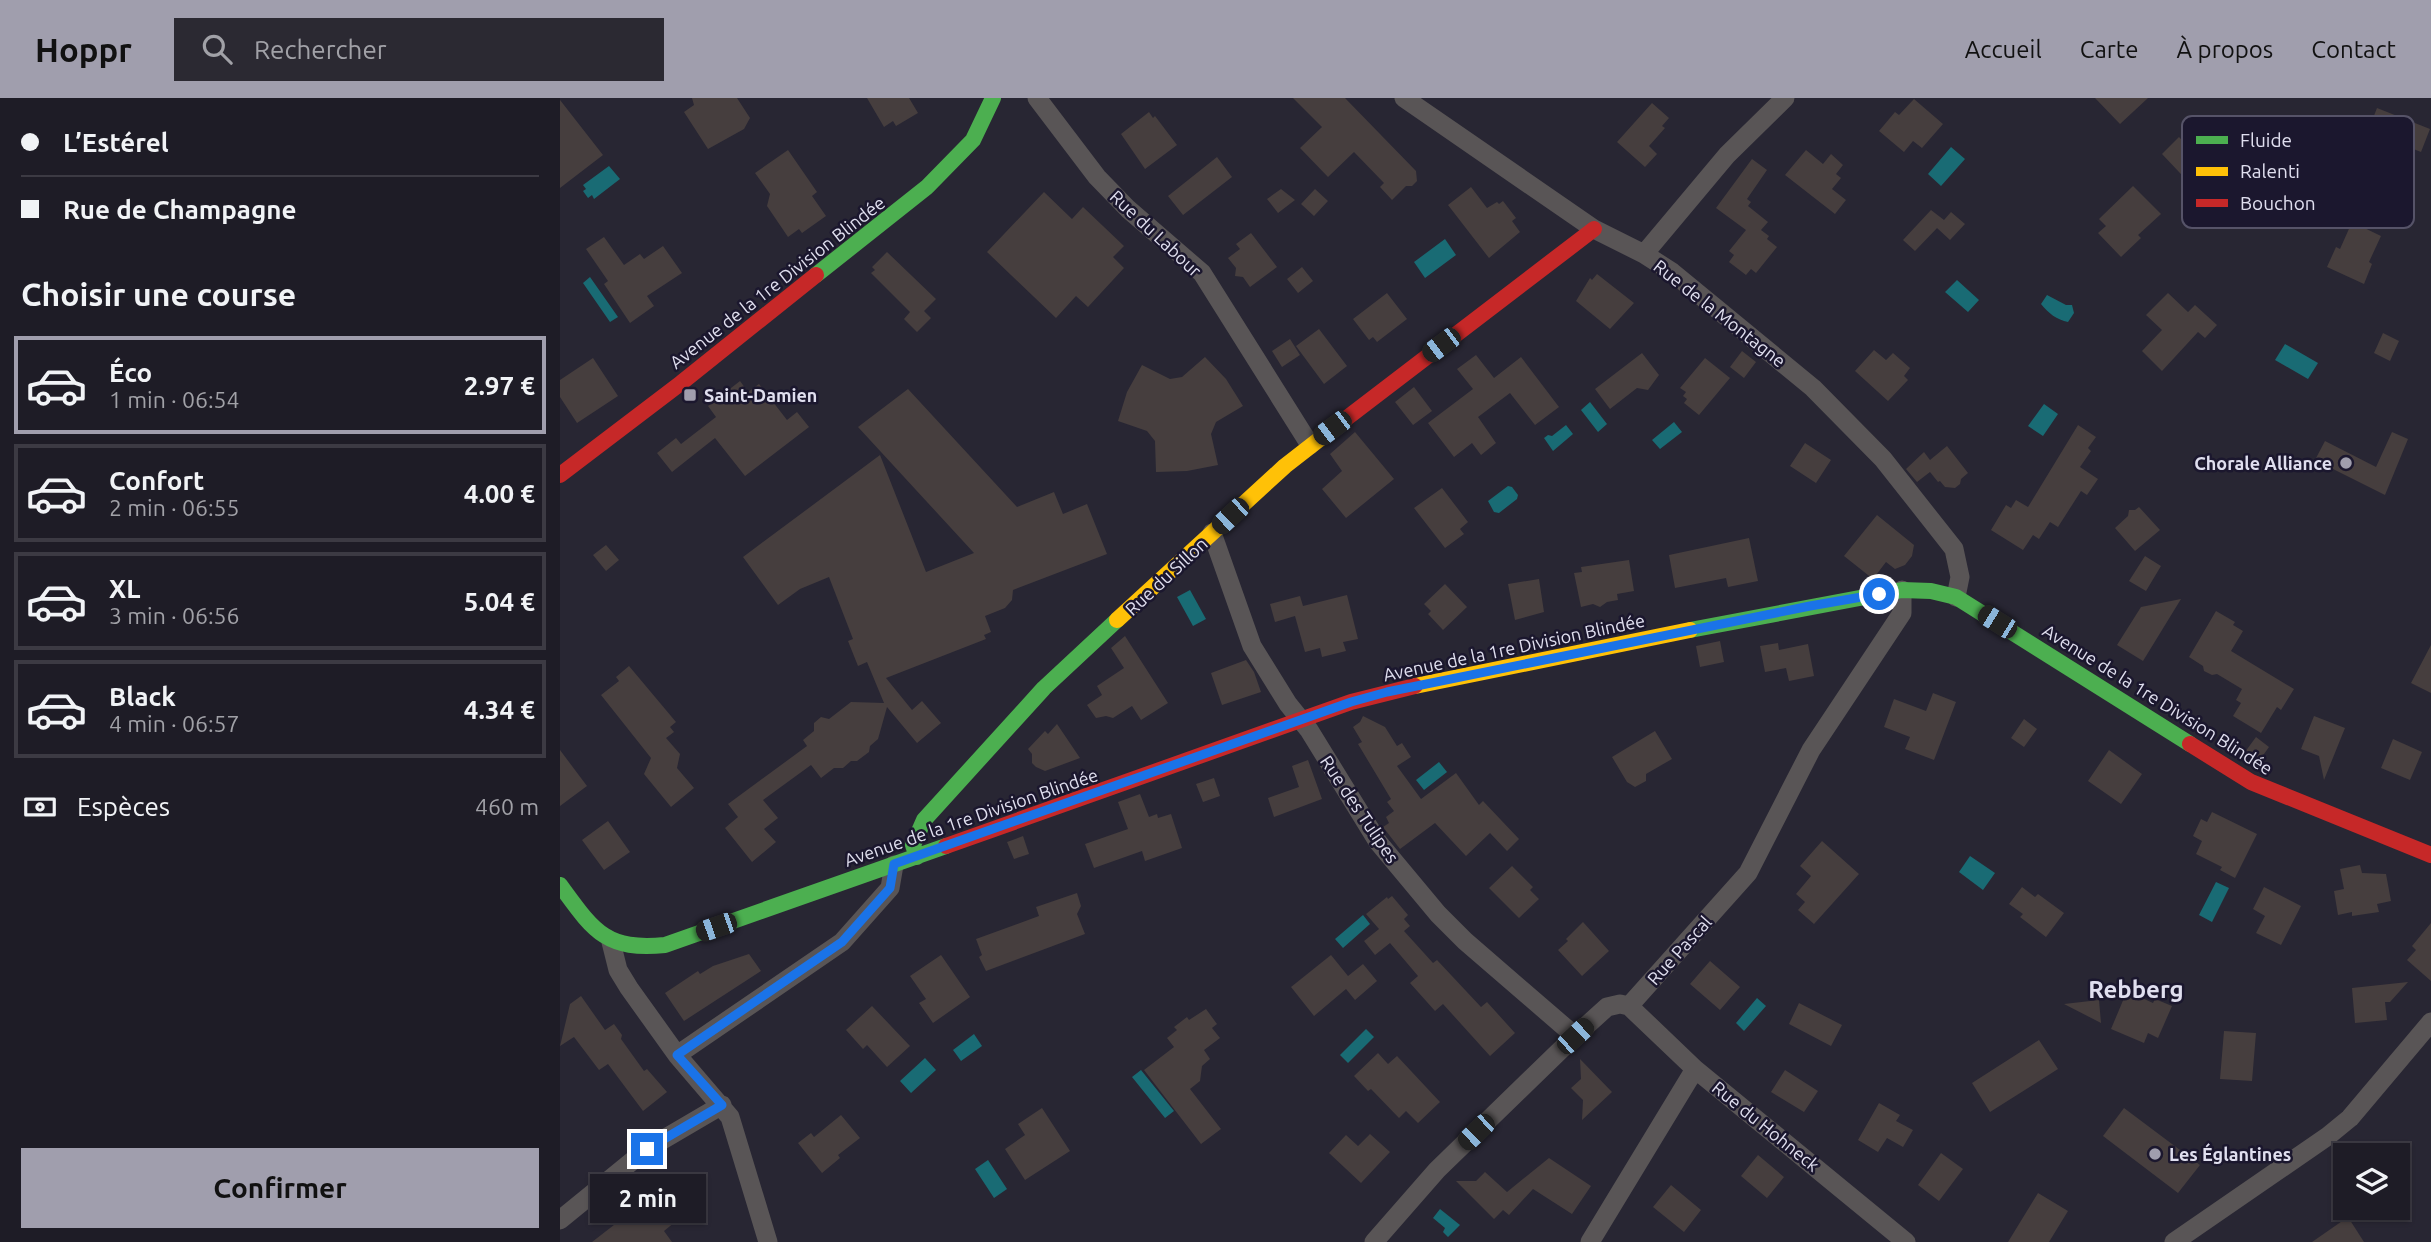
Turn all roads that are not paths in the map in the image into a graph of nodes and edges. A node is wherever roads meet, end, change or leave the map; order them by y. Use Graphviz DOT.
graph roads {
  1 [pos="993,98"];
  2 [pos="1037,98"];
  3 [pos="1404,98"];
  4 [pos="1785,98"];
  5 [pos="1594,229"];
  6 [pos="1644,254"];
  7 [pos="1310,445"];
  8 [pos="560,475"];
  9 [pos="1212,533"];
  10 [pos="1902,590"];
  11 [pos="1956,597"];
  12 [pos="1301,720"];
  13 [pos="2431,855"];
  14 [pos="917,857"];
  15 [pos="894,864"];
  16 [pos="560,885"];
  17 [pos="611,942"];
  18 [pos="1629,1006"];
  19 [pos="2431,1022"];
  20 [pos="1575,1036"];
  21 [pos="677,1055"];
  22 [pos="1695,1069"];
  23 [pos="722,1105"];
  24 [pos="560,1220"];
  25 [pos="768,1242"];
  26 [pos="1374,1242"];
  27 [pos="1590,1242"];
  28 [pos="1906,1242"];
  29 [pos="2174,1242"];
  1 -- 8 [label="main road, Avenue de la 1re Division Blindée"];
  2 -- 7 [label="street, Rue du Labour"];
  3 -- 5 [label="street, Rue de la Montagne"];
  4 -- 6 [label="street"];
  5 -- 6 [label="street, Rue de la Montagne"];
  5 -- 7 [label="main road, Rue du Sillon"];
  6 -- 11 [label="street, Rue de la Montagne"];
  7 -- 9 [label="main road, Rue du Sillon"];
  9 -- 12 [label="street, Rue des Tulipes"];
  9 -- 14 [label="main road, Rue du Sillon"];
  10 -- 11 [label="main road, Avenue de la 1re Division Blindée"];
  10 -- 12 [label="main road, Avenue de la 1re Division Blindée"];
  10 -- 18 [label="street, Rue Pascal"];
  11 -- 13 [label="main road, Avenue de la 1re Division Blindée"];
  12 -- 14 [label="main road, Avenue de la 1re Division Blindée"];
  12 -- 20 [label="street, Rue des Tulipes"];
  14 -- 15 [label="main road, Avenue de la 1re Division Blindée"];
  15 -- 17 [label="main road, Avenue de la 1re Division Blindée"];
  15 -- 21 [label="street"];
  16 -- 17 [label="main road"];
  17 -- 21 [label="street"];
  18 -- 20 [label="street"];
  18 -- 22 [label="street, Rue du Hohneck"];
  19 -- 29 [label="street"];
  20 -- 26 [label="street"];
  21 -- 23 [label="street"];
  22 -- 27 [label="street"];
  22 -- 28 [label="street, Rue du Hohneck"];
  23 -- 24 [label="street"];
  23 -- 25 [label="street"];
}
